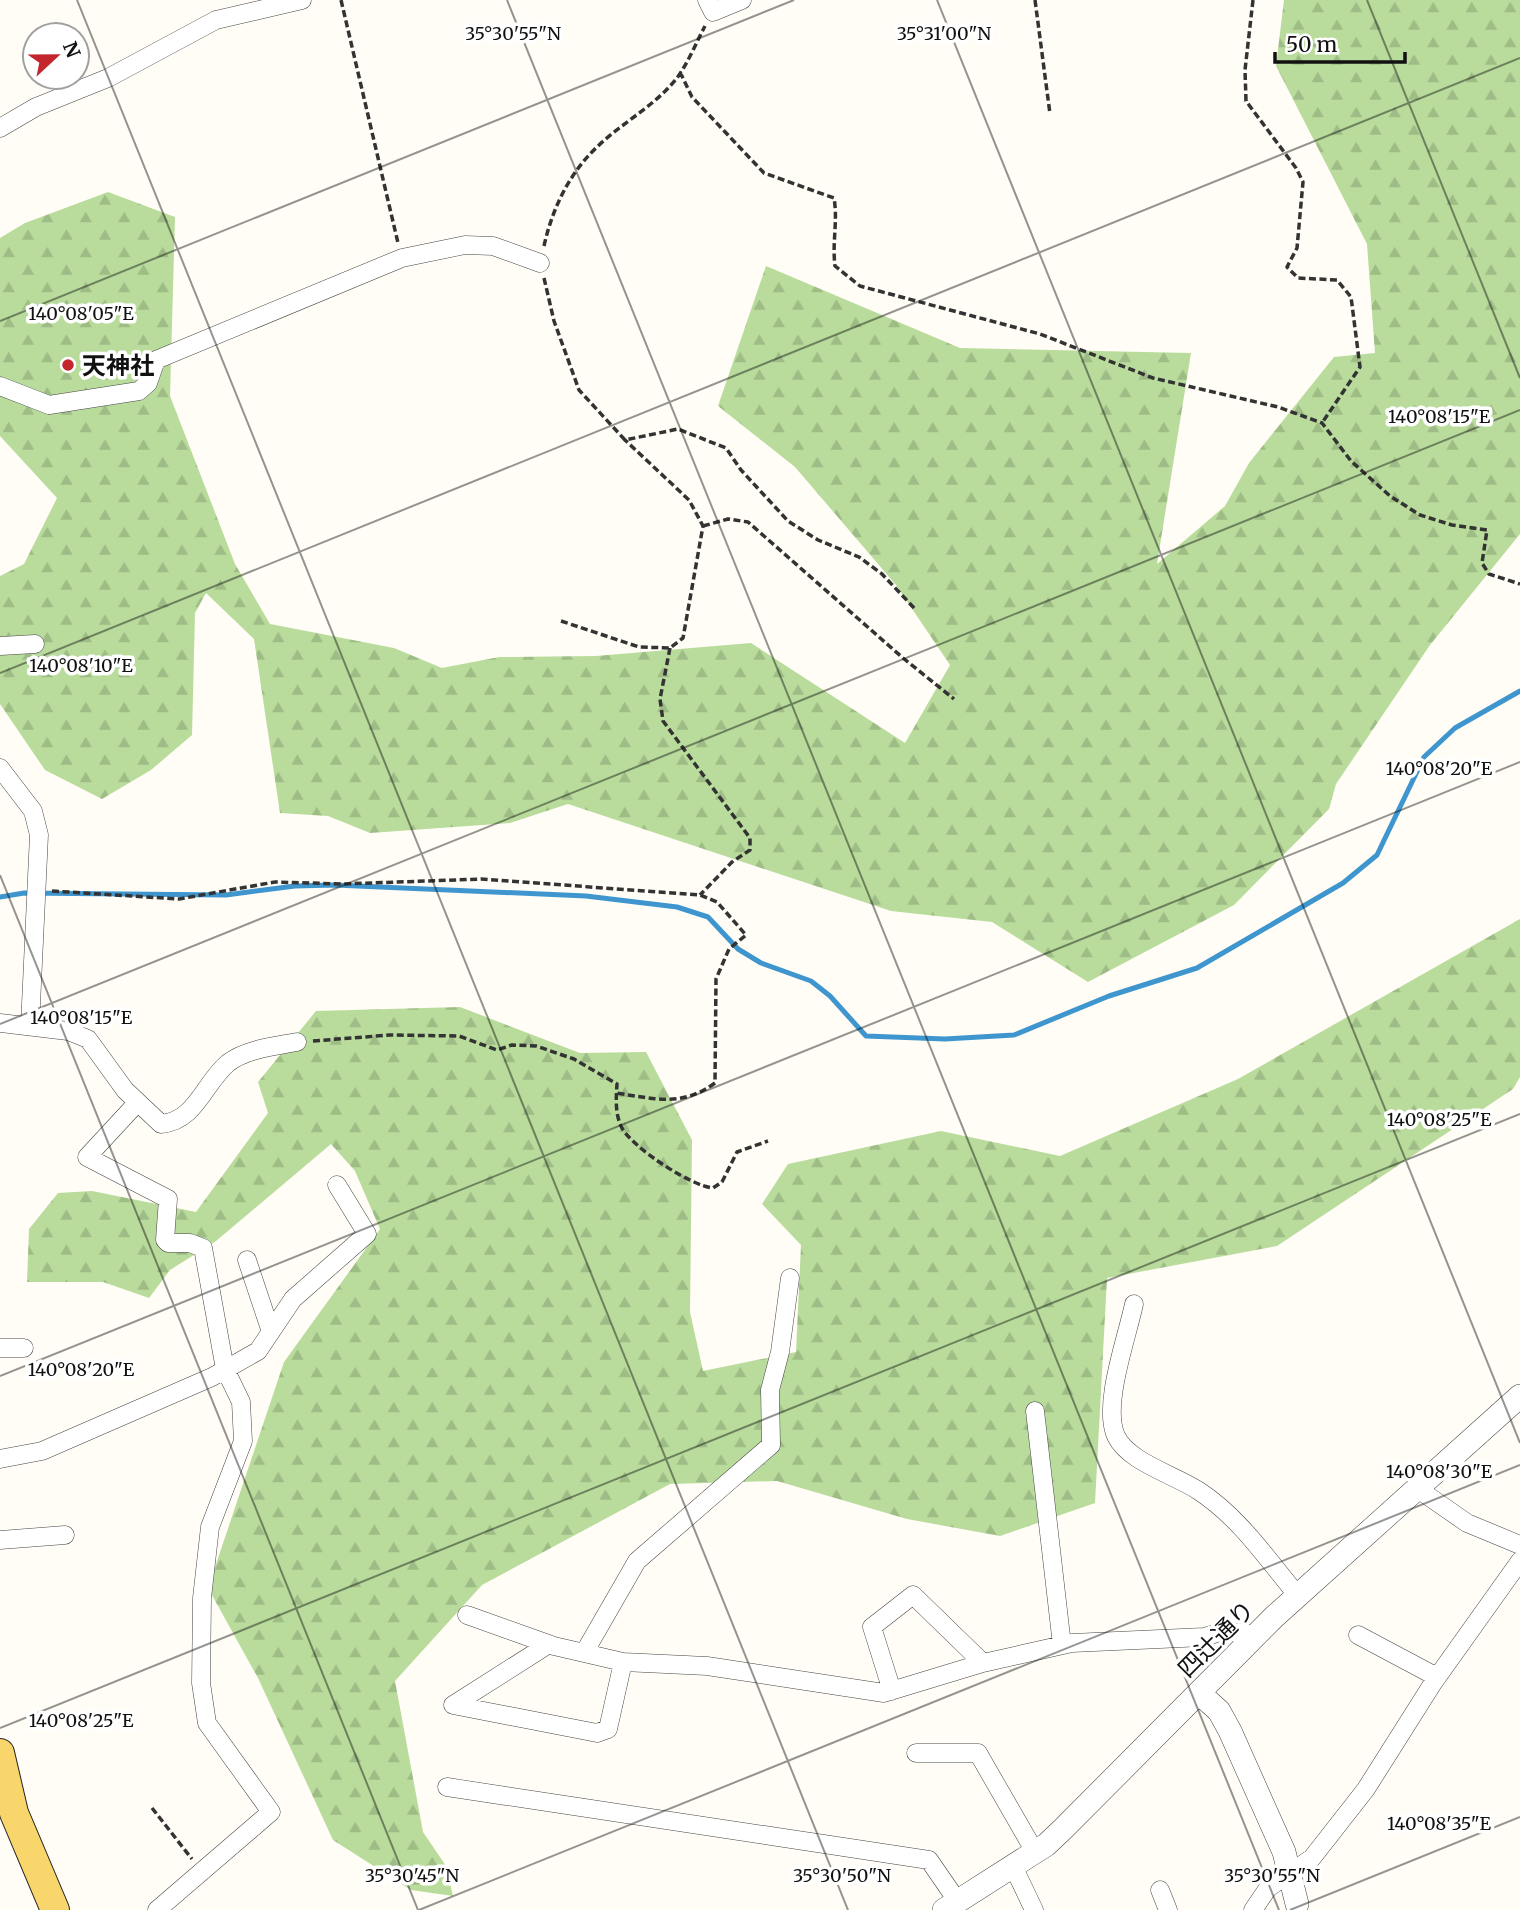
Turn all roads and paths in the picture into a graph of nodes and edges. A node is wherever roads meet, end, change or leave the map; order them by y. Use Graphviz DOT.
graph roads {
  1 [pos="302,0"];
  2 [pos="341,0"];
  3 [pos="742,0"];
  4 [pos="1035,0"];
  5 [pos="1253,0"];
  6 [pos="710,6"];
  7 [pos="680,72"];
  8 [pos="1050,114"];
  9 [pos="0,128"];
  10 [pos="402,258"];
  11 [pos="540,263"];
  12 [pos="0,386"];
  13 [pos="1322,423"];
  14 [pos="625,440"];
  15 [pos="703,526"];
  16 [pos="1520,583"];
  17 [pos="915,609"];
  18 [pos="561,621"];
  19 [pos="35,644"];
  20 [pos="0,646"];
  21 [pos="670,648"];
  22 [pos="954,699"];
  23 [pos="0,768"];
  24 [pos="36,882"];
  25 [pos="700,895"];
  26 [pos="0,1023"];
  27 [pos="30,1026"];
  28 [pos="297,1042"];
  29 [pos="616,1093"];
  30 [pos="137,1103"];
  31 [pos="768,1141"];
  32 [pos="337,1185"];
  33 [pos="247,1260"];
  34 [pos="790,1278"];
  35 [pos="1134,1304"];
  36 [pos="271,1332"];
  37 [pos="0,1348"];
  38 [pos="24,1348"];
  39 [pos="225,1369"];
  40 [pos="1520,1396"];
  41 [pos="1035,1411"];
  42 [pos="0,1459"];
  43 [pos="1418,1489"];
  44 [pos="65,1535"];
  45 [pos="0,1540"];
  46 [pos="1520,1545"];
  47 [pos="1520,1561"];
  48 [pos="1298,1596"];
  49 [pos="467,1615"];
  50 [pos="1256,1635"];
  51 [pos="1358,1635"];
  52 [pos="549,1644"];
  53 [pos="1062,1645"];
  54 [pos="584,1653"];
  55 [pos="623,1661"];
  56 [pos="983,1663"];
  57 [pos="1437,1677"];
  58 [pos="892,1690"];
  59 [pos="1199,1693"];
  60 [pos="0,1753"];
  61 [pos="916,1753"];
  62 [pos="447,1787"];
  63 [pos="152,1808"];
  64 [pos="1035,1852"];
  65 [pos="1013,1866"];
  66 [pos="201,1872"];
  67 [pos="1291,1875"];
  68 [pos="1160,1890"];
  69 [pos="951,1906"];
  70 [pos="1298,1907"];
  71 [pos="55,1910"];
  72 [pos="157,1910"];
  73 [pos="1034,1910"];
  74 [pos="1168,1910"];
  75 [pos="1253,1910"];
  1 -- 9 [label="street"];
  2 -- 10 [label="path"];
  3 -- 6 [label="street"];
  4 -- 8 [label="path"];
  5 -- 13 [label="path"];
  6 -- 7 [label="path"];
  7 -- 11 [label="path"];
  7 -- 13 [label="path"];
  10 -- 11 [label="street"];
  10 -- 12 [label="street"];
  11 -- 14 [label="path"];
  13 -- 16 [label="path"];
  14 -- 15 [label="path"];
  14 -- 17 [label="path"];
  15 -- 21 [label="path"];
  15 -- 22 [label="path"];
  18 -- 21 [label="path"];
  19 -- 20 [label="street"];
  21 -- 25 [label="path"];
  23 -- 24 [label="street"];
  24 -- 25 [label="path"];
  24 -- 27 [label="street"];
  25 -- 29 [label="path"];
  26 -- 27 [label="street"];
  27 -- 30 [label="street"];
  28 -- 29 [label="path"];
  28 -- 30 [label="street"];
  29 -- 31 [label="path"];
  30 -- 39 [label="street"];
  32 -- 36 [label="street"];
  33 -- 36 [label="street"];
  34 -- 54 [label="street"];
  35 -- 48 [label="street"];
  36 -- 39 [label="street"];
  37 -- 38 [label="street"];
  39 -- 42 [label="street"];
  39 -- 66 [label="street"];
  40 -- 43 [label="street, 四辻通り"];
  41 -- 53 [label="street"];
  43 -- 46 [label="street"];
  43 -- 48 [label="street, 四辻通り"];
  44 -- 45 [label="street"];
  47 -- 57 [label="street"];
  48 -- 50 [label="street, 四辻通り"];
  49 -- 52 [label="street"];
  50 -- 53 [label="street"];
  50 -- 59 [label="street, 四辻通り"];
  51 -- 57 [label="street"];
  52 -- 54 [label="street"];
  52 -- 55 [label="street"];
  53 -- 56 [label="street"];
  54 -- 55 [label="street"];
  55 -- 58 [label="street"];
  56 -- 58 [label="street"];
  56 -- 58 [label="street"];
  57 -- 67 [label="street"];
  59 -- 64 [label="street, 四辻通り"];
  59 -- 67 [label="street"];
  60 -- 71 [label="main road"];
  61 -- 64 [label="street"];
  62 -- 69 [label="street"];
  63 -- 66 [label="path"];
  64 -- 65 [label="street, 四辻通り"];
  65 -- 69 [label="street, 四辻通り"];
  65 -- 73 [label="street"];
  66 -- 72 [label="street"];
  67 -- 70 [label="street"];
  67 -- 75 [label="street"];
  68 -- 74 [label="street"];
}
